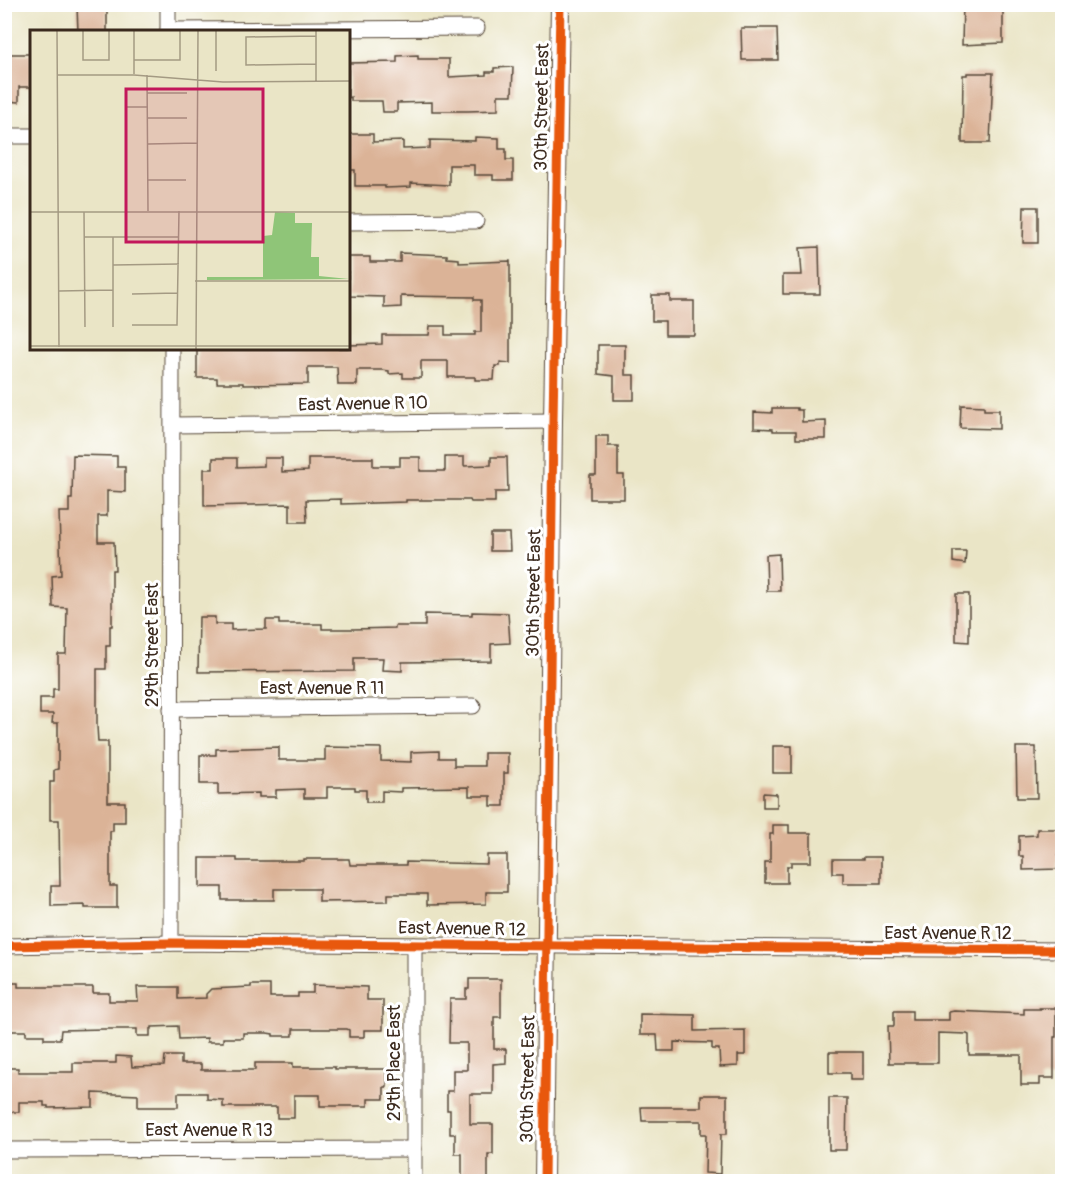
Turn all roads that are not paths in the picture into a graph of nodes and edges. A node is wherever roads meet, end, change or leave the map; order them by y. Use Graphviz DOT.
graph roads {
  1 [pos="168,4"];
  2 [pos="560,4"];
  3 [pos="477,28"];
  4 [pos="168,30"];
  5 [pos="271,30"];
  6 [pos="4,136"];
  7 [pos="30,136"];
  8 [pos="350,222"];
  9 [pos="476,222"];
  10 [pos="172,350"];
  11 [pos="553,421"];
  12 [pos="173,425"];
  13 [pos="473,706"];
  14 [pos="171,709"];
  15 [pos="171,943"];
  16 [pos="414,945"];
  17 [pos="4,946"];
  18 [pos="546,947"];
  19 [pos="1062,950"];
  20 [pos="414,1149"];
  21 [pos="4,1150"];
  22 [pos="414,1182"];
  23 [pos="544,1182"];
  1 -- 4 [label="street"];
  2 -- 11 [label="street, 30th Street East"];
  3 -- 5 [label="street"];
  6 -- 7 [label="street"];
  8 -- 9 [label="street"];
  10 -- 12 [label="street, 29th Street East"];
  11 -- 12 [label="street, East Avenue R 10"];
  11 -- 18 [label="street, 30th Street East"];
  12 -- 14 [label="street, 29th Street East"];
  13 -- 14 [label="street, East Avenue R 11"];
  14 -- 15 [label="street, 29th Street East"];
  15 -- 16 [label="street, East Avenue R 12"];
  15 -- 17 [label="street, East Avenue R 12"];
  16 -- 18 [label="street, East Avenue R 12"];
  16 -- 20 [label="street, 29th Place East"];
  18 -- 19 [label="street, East Avenue R 12"];
  18 -- 23 [label="street, 30th Street East"];
  20 -- 21 [label="street, East Avenue R 13"];
  20 -- 22 [label="street, 29th Place East"];
}
